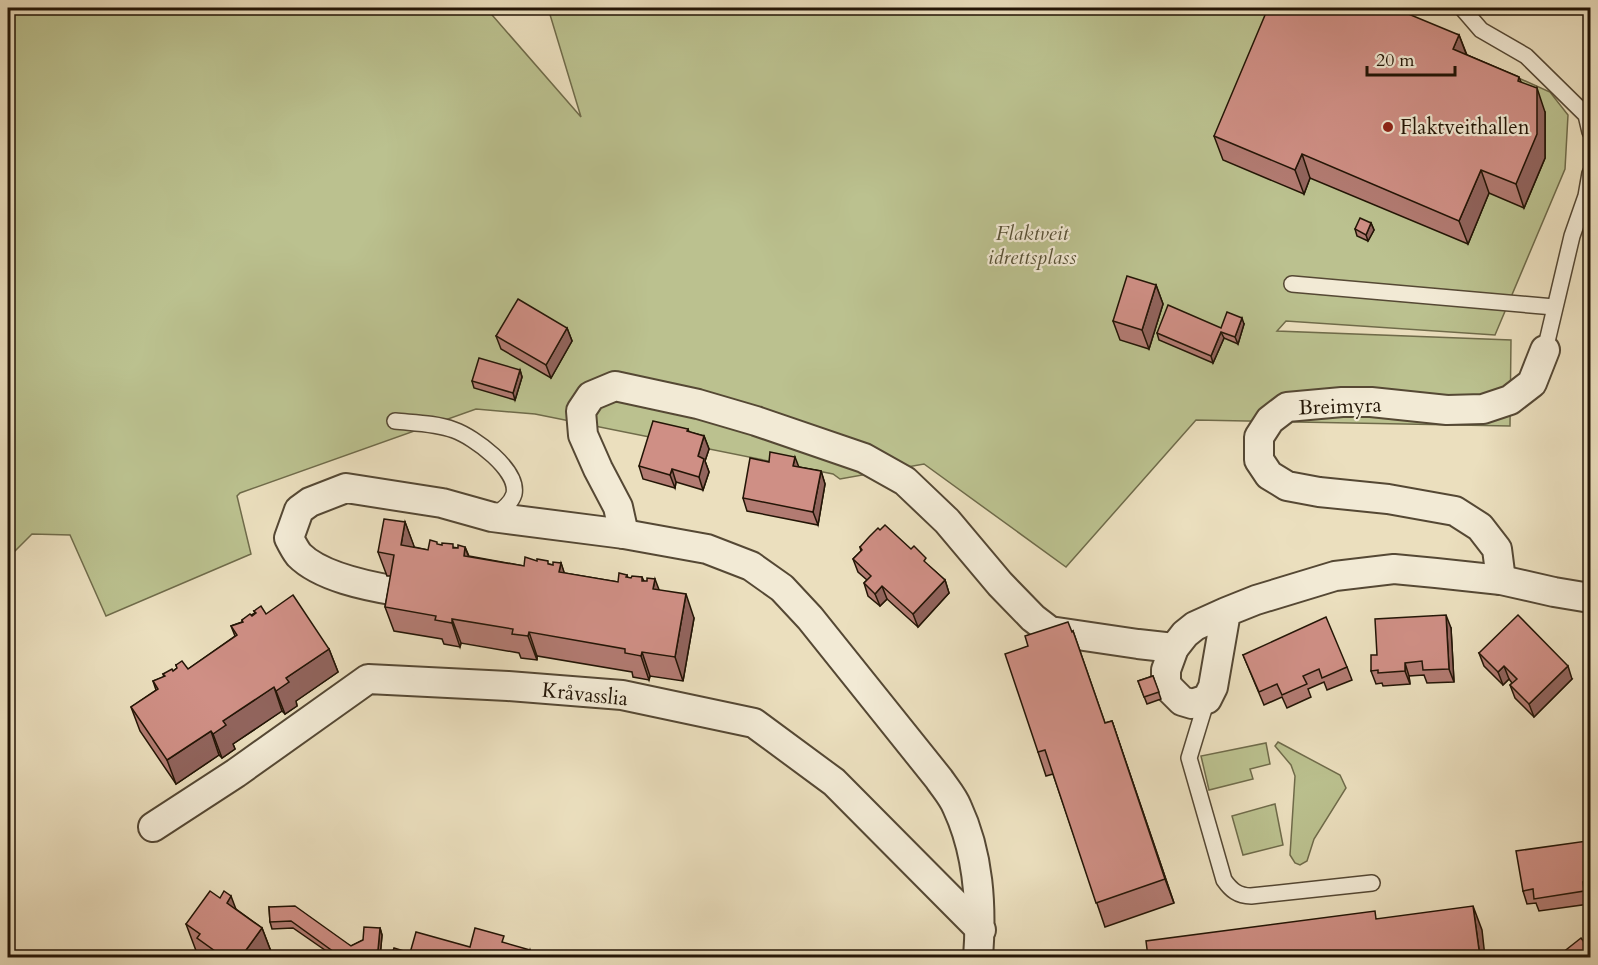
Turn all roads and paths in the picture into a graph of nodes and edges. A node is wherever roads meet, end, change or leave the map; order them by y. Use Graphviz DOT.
graph roads {
  1 [pos="1462,8"];
  2 [pos="1590,132"];
  3 [pos="1590,173"];
  4 [pos="1292,284"];
  5 [pos="1554,307"];
  6 [pos="1545,350"];
  7 [pos="395,421"];
  8 [pos="492,517"];
  9 [pos="624,534"];
  10 [pos="1501,580"];
  11 [pos="397,591"];
  12 [pos="1590,598"];
  13 [pos="1226,612"];
  14 [pos="1174,648"];
  15 [pos="1207,699"];
  16 [pos="153,827"];
  17 [pos="1372,882"];
  18 [pos="980,944"];
  1 -- 2 [label="lane"];
  3 -- 5 [label="lane"];
  4 -- 5 [label="lane"];
  5 -- 6 [label="lane"];
  6 -- 10 [label="street, Breimyra"];
  7 -- 8 [label="lane"];
  8 -- 9 [label="street, Kråvasslia"];
  8 -- 11 [label="street, Kråvasslia"];
  9 -- 14 [label="street"];
  9 -- 18 [label="street, Kråvasslia"];
  10 -- 12 [label="street"];
  10 -- 13 [label="street"];
  13 -- 14 [label="street"];
  13 -- 15 [label="street"];
  14 -- 15 [label="street"];
  15 -- 17 [label="lane"];
  16 -- 18 [label="street, Kråvasslia"];
}
